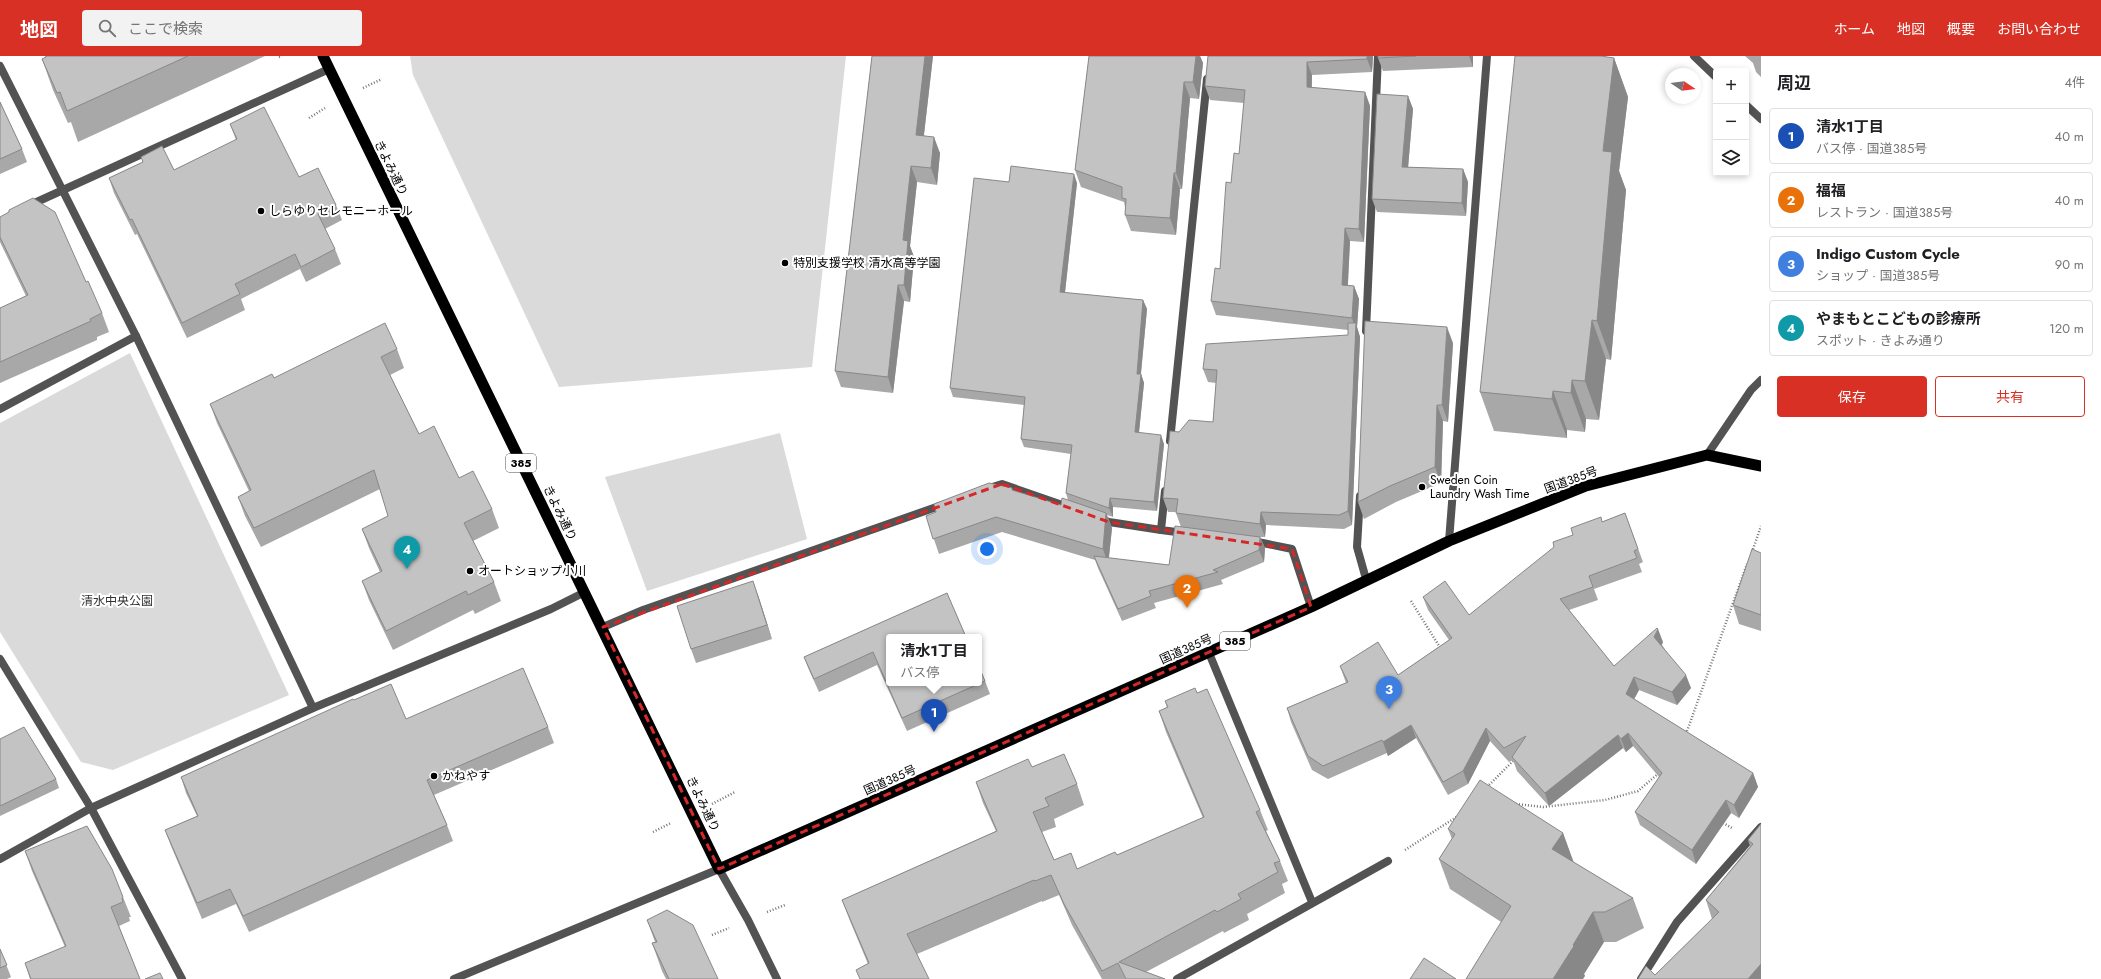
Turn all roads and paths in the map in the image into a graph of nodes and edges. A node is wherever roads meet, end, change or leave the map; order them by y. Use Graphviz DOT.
graph roads {
  1 [pos="323,56"];
  2 [pos="1378,56"];
  3 [pos="1487,56"];
  4 [pos="1694,56"];
  5 [pos="0,66"];
  6 [pos="330,69"];
  7 [pos="1207,72"];
  8 [pos="1713,74"];
  9 [pos="1749,108"];
  10 [pos="1761,119"];
  11 [pos="62,191"];
  12 [pos="21,210"];
  13 [pos="136,336"];
  14 [pos="1366,341"];
  15 [pos="1761,380"];
  16 [pos="0,409"];
  17 [pos="1169,451"];
  18 [pos="1706,456"];
  19 [pos="1761,466"];
  20 [pos="1166,482"];
  21 [pos="1360,484"];
  22 [pos="980,492"];
  23 [pos="950,502"];
  24 [pos="1081,512"];
  25 [pos="1095,517"];
  26 [pos="1761,526"];
  27 [pos="1161,530"];
  28 [pos="1191,534"];
  29 [pos="1244,540"];
  30 [pos="1449,541"];
  31 [pos="1750,555"];
  32 [pos="1748,563"];
  33 [pos="1366,579"];
  34 [pos="585,592"];
  35 [pos="1411,601"];
  36 [pos="1311,607"];
  37 [pos="603,627"];
  38 [pos="1209,653"];
  39 [pos="1443,653"];
  40 [pos="0,659"];
  41 [pos="313,708"];
  42 [pos="1684,740"];
  43 [pos="1521,754"];
  44 [pos="1664,769"];
  45 [pos="1654,778"];
  46 [pos="1660,782"];
  47 [pos="1484,790"];
  48 [pos="1513,804"];
  49 [pos="92,808"];
  50 [pos="1463,812"];
  51 [pos="1718,819"];
  52 [pos="1761,827"];
  53 [pos="1749,840"];
  54 [pos="0,859"];
  55 [pos="1388,861"];
  56 [pos="720,869"];
  57 [pos="1312,902"];
  58 [pos="1180,978"];
  59 [pos="182,979"];
  60 [pos="454,979"];
  61 [pos="777,979"];
  62 [pos="1641,979"];
  1 -- 6 [label="highway, きよみ通り / 385"];
  2 -- 14 [label="street"];
  3 -- 30 [label="street"];
  4 -- 8 [label="street"];
  5 -- 11 [label="street"];
  6 -- 11 [label="street"];
  6 -- 34 [label="highway, きよみ通り / 385"];
  7 -- 17 [label="street"];
  9 -- 10 [label="street"];
  11 -- 12 [label="street"];
  11 -- 13 [label="street"];
  13 -- 16 [label="street"];
  13 -- 41 [label="street"];
  15 -- 18 [label="street"];
  18 -- 19 [label="highway, 国道385号 / 385"];
  18 -- 30 [label="highway, 国道385号 / 385"];
  20 -- 27 [label="street"];
  21 -- 33 [label="street"];
  22 -- 24 [label="street"];
  23 -- 37 [label="street"];
  25 -- 27 [label="street"];
  26 -- 31 [label="path"];
  27 -- 28 [label="street"];
  29 -- 36 [label="street"];
  30 -- 33 [label="highway, 国道385号 / 385"];
  32 -- 42 [label="path"];
  33 -- 36 [label="highway, 国道385号 / 385"];
  34 -- 37 [label="highway, きよみ通り / 385"];
  34 -- 41 [label="street"];
  35 -- 39 [label="path"];
  36 -- 38 [label="highway, 国道385号 / 385"];
  37 -- 56 [label="highway, きよみ通り / 385"];
  38 -- 56 [label="highway, 国道385号 / 385"];
  38 -- 57 [label="street"];
  40 -- 49 [label="street"];
  41 -- 49 [label="street"];
  43 -- 47 [label="path"];
  44 -- 45 [label="path"];
  45 -- 46 [label="path"];
  45 -- 48 [label="path"];
  49 -- 54 [label="street"];
  49 -- 59 [label="street"];
  50 -- 55 [label="path"];
  51 -- 53 [label="path"];
  52 -- 53 [label="street"];
  53 -- 62 [label="street"];
  55 -- 57 [label="street"];
  56 -- 60 [label="street"];
  56 -- 61 [label="street, きよみ通り"];
  57 -- 58 [label="street"];
}
